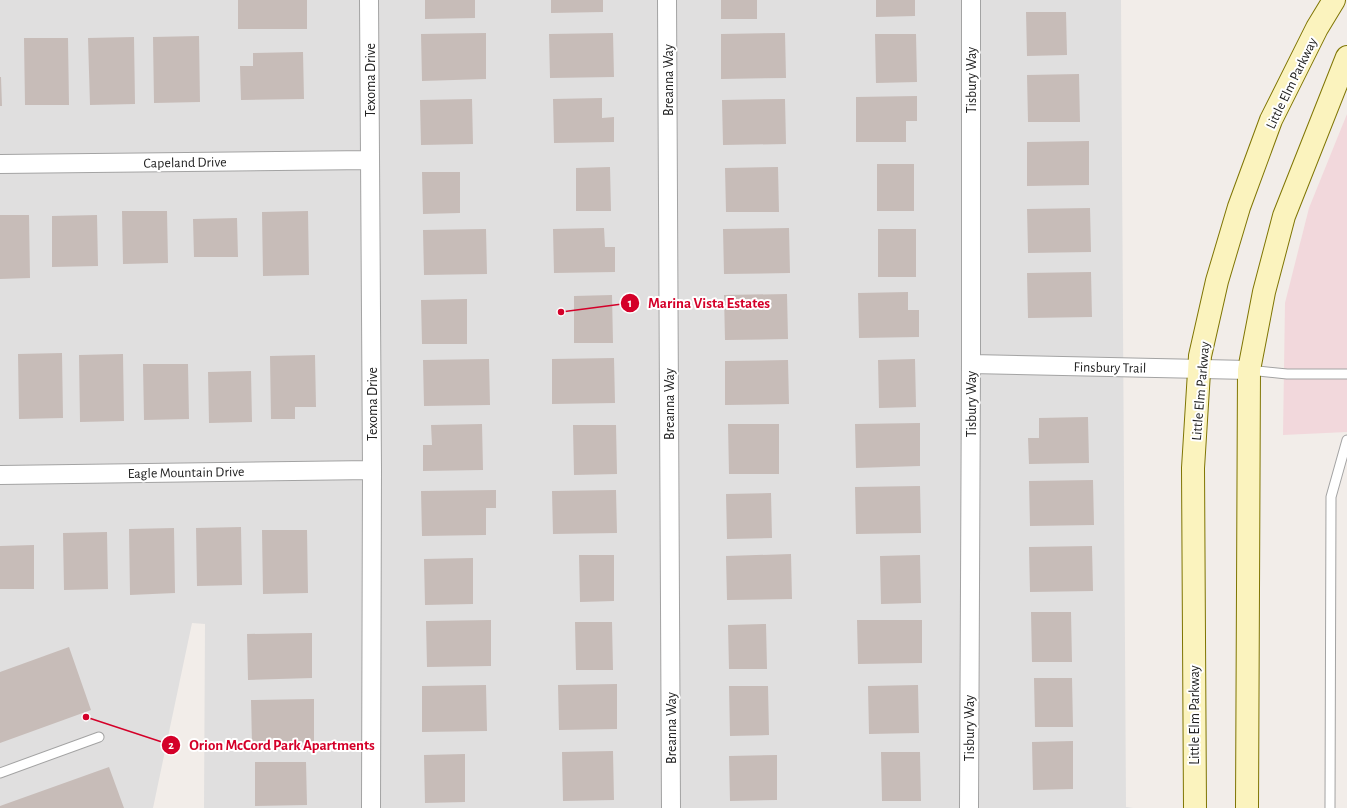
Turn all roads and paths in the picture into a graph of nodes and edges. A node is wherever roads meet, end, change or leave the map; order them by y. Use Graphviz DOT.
graph roads {
  1 [pos="369,0"];
  2 [pos="667,0"];
  3 [pos="971,0"];
  4 [pos="1334,0"];
  5 [pos="1347,57"];
  6 [pos="370,160"];
  7 [pos="0,164"];
  8 [pos="971,364"];
  9 [pos="1199,369"];
  10 [pos="1249,370"];
  11 [pos="1347,374"];
  12 [pos="1347,440"];
  13 [pos="372,470"];
  14 [pos="0,475"];
  15 [pos="99,737"];
  16 [pos="0,773"];
  17 [pos="371,808"];
  18 [pos="671,808"];
  19 [pos="968,808"];
  20 [pos="1195,808"];
  21 [pos="1247,808"];
  22 [pos="1330,808"];
  1 -- 6 [label="street, Texoma Drive"];
  2 -- 18 [label="street, Breanna Way"];
  3 -- 8 [label="street, Tisbury Way"];
  4 -- 9 [label="main road, Little Elm Parkway"];
  5 -- 10 [label="main road"];
  6 -- 7 [label="street, Capeland Drive"];
  6 -- 13 [label="street, Texoma Drive"];
  8 -- 9 [label="street, Finsbury Trail"];
  8 -- 19 [label="street, Tisbury Way"];
  9 -- 10 [label="street, Finsbury Trail"];
  9 -- 20 [label="main road, Little Elm Parkway"];
  10 -- 11 [label="lane"];
  10 -- 21 [label="main road"];
  12 -- 22 [label="lane"];
  13 -- 14 [label="street, Eagle Mountain Drive"];
  13 -- 17 [label="street, Texoma Drive"];
  15 -- 16 [label="lane"];
}
